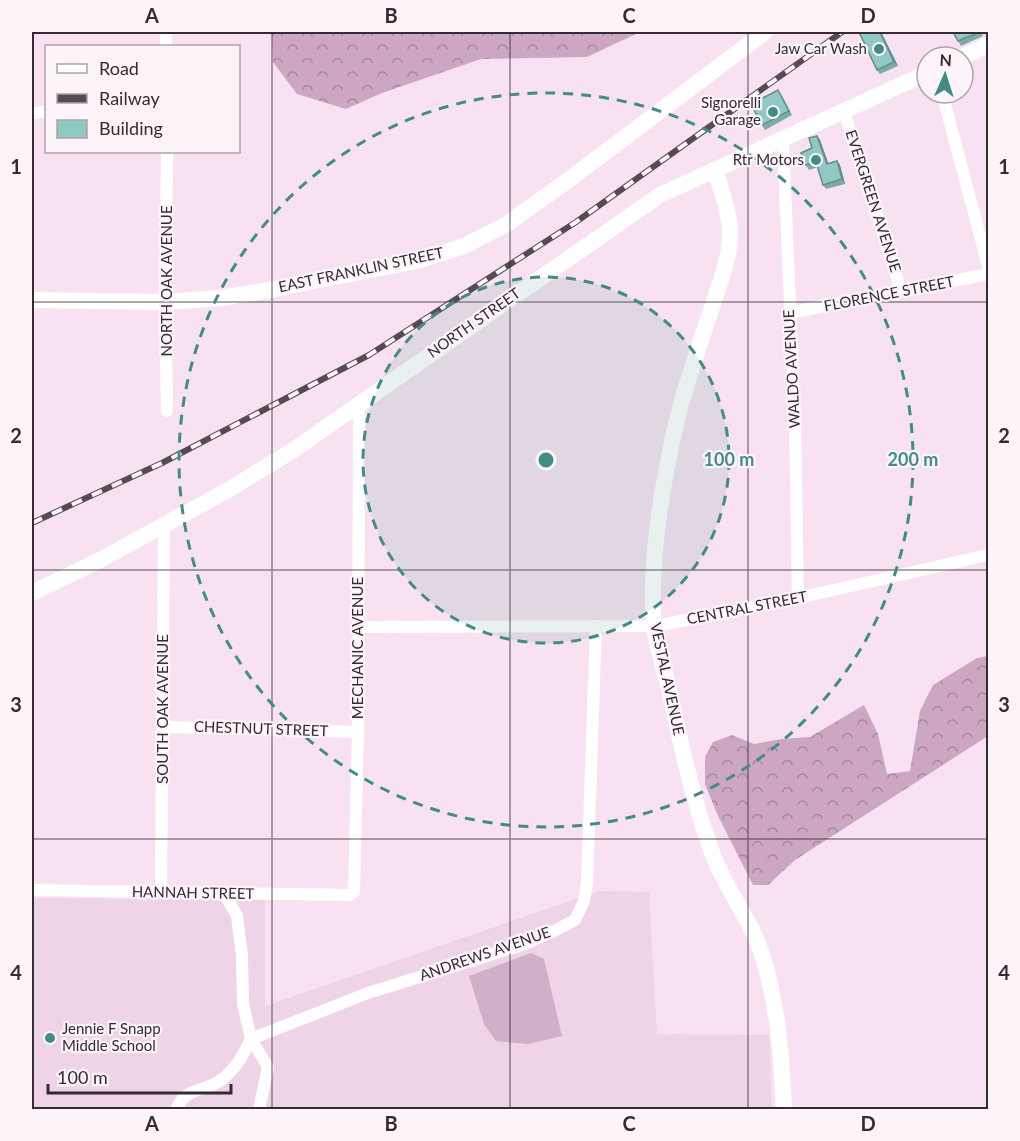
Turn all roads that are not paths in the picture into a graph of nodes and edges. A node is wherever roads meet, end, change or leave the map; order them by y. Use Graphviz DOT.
graph roads {
  1 [pos="765,32"];
  2 [pos="915,78"];
  3 [pos="945,105"];
  4 [pos="844,111"];
  5 [pos="783,140"];
  6 [pos="167,153"];
  7 [pos="715,170"];
  8 [pos="988,266"];
  9 [pos="988,274"];
  10 [pos="901,291"];
  11 [pos="32,300"];
  12 [pos="165,302"];
  13 [pos="789,313"];
  14 [pos="359,404"];
  15 [pos="167,411"];
  16 [pos="164,525"];
  17 [pos="988,555"];
  18 [pos="32,593"];
  19 [pos="798,598"];
  20 [pos="596,626"];
  21 [pos="654,626"];
  22 [pos="358,627"];
  23 [pos="164,727"];
  24 [pos="357,732"];
  25 [pos="32,890"];
  26 [pos="161,892"];
  27 [pos="354,892"];
  28 [pos="224,893"];
  29 [pos="251,1039"];
  30 [pos="176,1110"];
  31 [pos="259,1110"];
  32 [pos="784,1110"];
  1 -- 12 [label="street, EAST FRANKLIN STREET"];
  2 -- 4 [label="street, NORTH STREET"];
  3 -- 8 [label="street"];
  4 -- 5 [label="street, NORTH STREET"];
  4 -- 10 [label="street, EVERGREEN AVENUE"];
  5 -- 7 [label="street, NORTH STREET"];
  5 -- 13 [label="street, WALDO AVENUE"];
  6 -- 12 [label="street, NORTH OAK AVENUE"];
  7 -- 14 [label="street, NORTH STREET"];
  7 -- 21 [label="street, VESTAL AVENUE"];
  9 -- 10 [label="street, FLORENCE STREET"];
  10 -- 13 [label="street, FLORENCE STREET"];
  11 -- 12 [label="street, EAST FRANKLIN STREET"];
  12 -- 15 [label="street, NORTH OAK AVENUE"];
  13 -- 19 [label="street, WALDO AVENUE"];
  14 -- 16 [label="street, NORTH STREET"];
  14 -- 22 [label="street, MECHANIC AVENUE"];
  16 -- 18 [label="street, NORTH STREET"];
  16 -- 23 [label="street, SOUTH OAK AVENUE"];
  17 -- 19 [label="street, CENTRAL STREET"];
  19 -- 21 [label="street, CENTRAL STREET"];
  20 -- 21 [label="street, CENTRAL STREET"];
  20 -- 22 [label="street, CENTRAL STREET"];
  20 -- 29 [label="street, ANDREWS AVENUE"];
  21 -- 32 [label="street, VESTAL AVENUE"];
  22 -- 24 [label="street, MECHANIC AVENUE"];
  23 -- 24 [label="street, CHESTNUT STREET"];
  23 -- 26 [label="street, SOUTH OAK AVENUE"];
  24 -- 27 [label="street, MECHANIC AVENUE"];
  25 -- 26 [label="street, HANNAH STREET"];
  26 -- 28 [label="street, HANNAH STREET"];
  27 -- 28 [label="street, HANNAH STREET"];
  28 -- 29 [label="street"];
  29 -- 30 [label="street"];
  29 -- 31 [label="street"];
}
